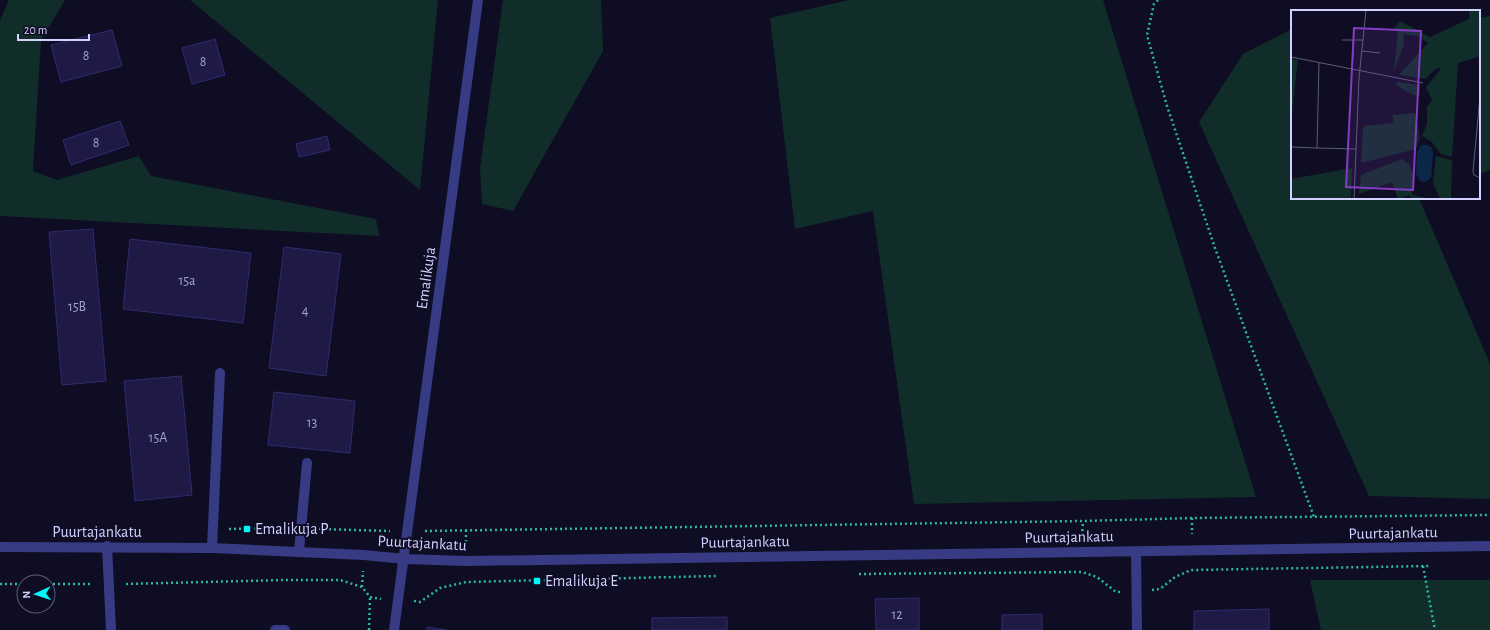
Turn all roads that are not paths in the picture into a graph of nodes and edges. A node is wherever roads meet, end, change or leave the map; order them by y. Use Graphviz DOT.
graph roads {
  1 [pos="478,0"];
  2 [pos="220,373"];
  3 [pos="307,463"];
  4 [pos="107,546"];
  5 [pos="1490,546"];
  6 [pos="0,547"];
  7 [pos="212,548"];
  8 [pos="299,551"];
  9 [pos="1136,551"];
  10 [pos="405,559"];
  11 [pos="111,630"];
  12 [pos="275,630"];
  13 [pos="285,630"];
  14 [pos="394,630"];
  15 [pos="1137,630"];
  1 -- 10 [label="street, Emalikuja"];
  2 -- 7 [label="street"];
  3 -- 8 [label="street"];
  4 -- 6 [label="street, Puurtajankatu"];
  4 -- 7 [label="street, Puurtajankatu"];
  4 -- 11 [label="street"];
  5 -- 9 [label="street, Puurtajankatu"];
  7 -- 8 [label="street, Puurtajankatu"];
  8 -- 10 [label="street, Puurtajankatu"];
  9 -- 10 [label="street, Puurtajankatu"];
  9 -- 15 [label="street"];
  10 -- 14 [label="street, Emalikuja"];
  12 -- 13 [label="street"];
}
